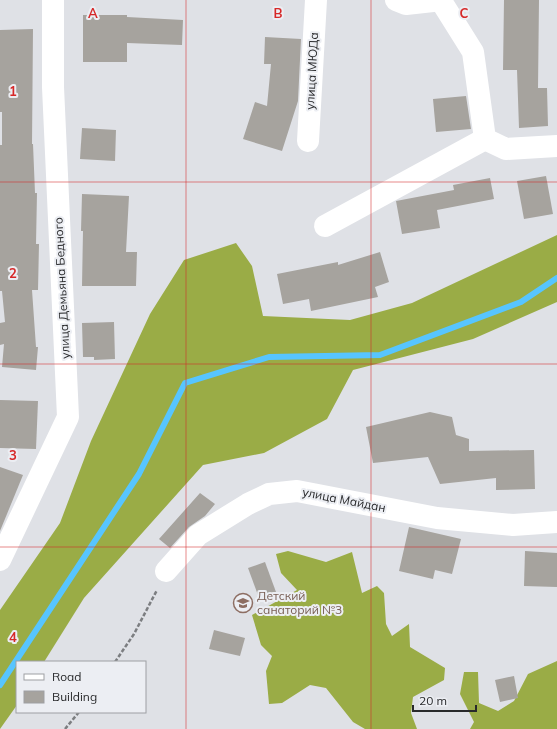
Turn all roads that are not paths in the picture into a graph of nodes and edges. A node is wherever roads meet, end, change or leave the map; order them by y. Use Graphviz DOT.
graph roads {
  1 [pos="53,0"];
  2 [pos="316,0"];
  3 [pos="396,0"];
  4 [pos="441,1"];
  5 [pos="485,139"];
  6 [pos="308,141"];
  7 [pos="557,146"];
  8 [pos="325,226"];
  9 [pos="557,522"];
  10 [pos="0,560"];
  11 [pos="166,571"];
  1 -- 10 [label="street, улица Демьяна Бедного"];
  2 -- 6 [label="street, улица МЮДа"];
  3 -- 4 [label="street"];
  4 -- 5 [label="street"];
  5 -- 7 [label="street"];
  5 -- 8 [label="street"];
  9 -- 11 [label="street, улица Майдан"];
}
